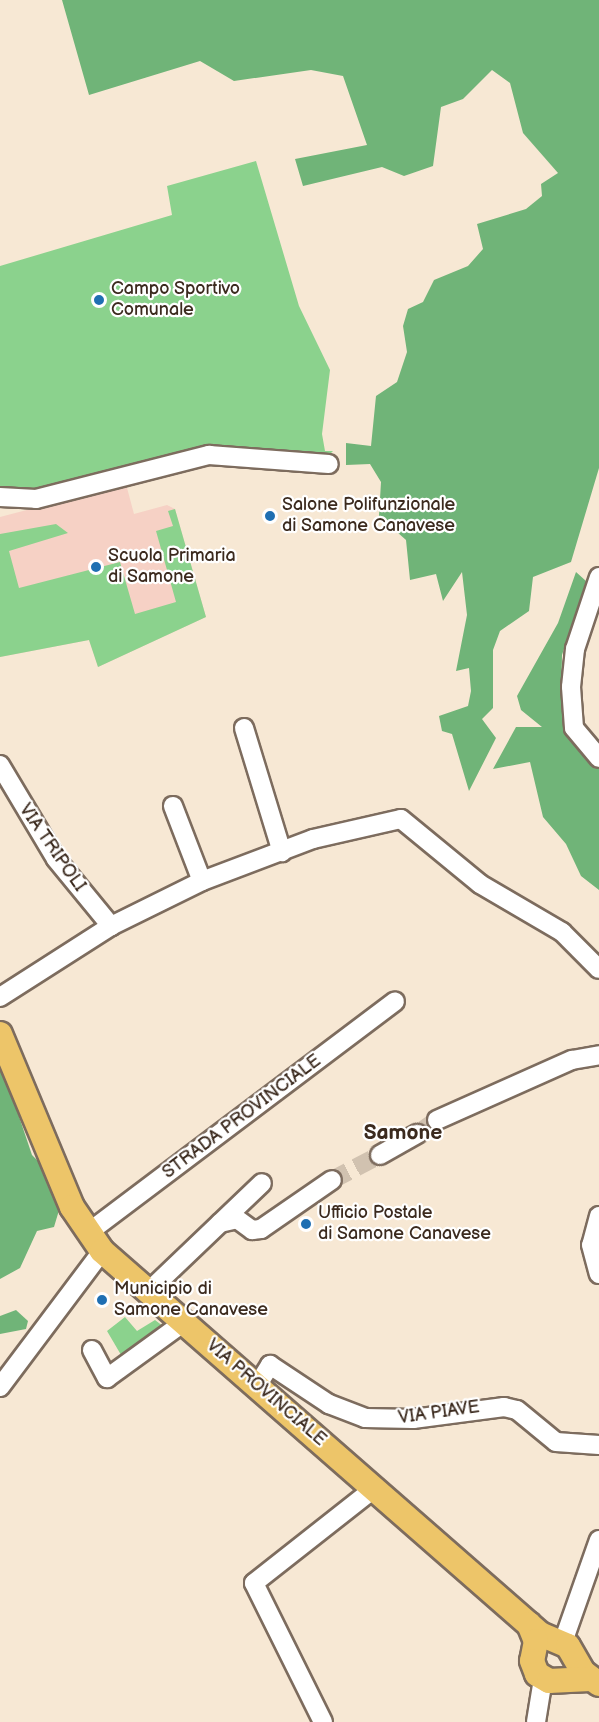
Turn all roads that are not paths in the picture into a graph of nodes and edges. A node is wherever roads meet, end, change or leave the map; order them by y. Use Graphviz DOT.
graph roads {
  1 [pos="329,464"];
  2 [pos="0,497"];
  3 [pos="599,578"];
  4 [pos="244,729"];
  5 [pos="599,758"];
  6 [pos="0,765"];
  7 [pos="173,806"];
  8 [pos="282,852"];
  9 [pos="202,881"];
  10 [pos="111,926"];
  11 [pos="599,969"];
  12 [pos="0,997"];
  13 [pos="394,1001"];
  14 [pos="0,1034"];
  15 [pos="599,1055"];
  16 [pos="437,1120"];
  17 [pos="417,1134"];
  18 [pos="380,1155"];
  19 [pos="332,1180"];
  20 [pos="262,1184"];
  21 [pos="599,1216"];
  22 [pos="220,1223"];
  23 [pos="96,1242"];
  24 [pos="599,1274"];
  25 [pos="148,1292"];
  26 [pos="184,1322"];
  27 [pos="92,1350"];
  28 [pos="0,1386"];
  29 [pos="257,1386"];
  30 [pos="599,1444"];
  31 [pos="376,1487"];
  32 [pos="599,1540"];
  33 [pos="556,1646"];
  34 [pos="595,1682"];
  35 [pos="551,1684"];
  36 [pos="323,1722"];
  37 [pos="536,1722"];
  1 -- 2 [label="street"];
  3 -- 5 [label="street"];
  4 -- 8 [label="street"];
  6 -- 10 [label="street, VIA TRIPOLI"];
  7 -- 9 [label="street"];
  8 -- 9 [label="street"];
  8 -- 11 [label="street"];
  9 -- 10 [label="street"];
  10 -- 12 [label="street"];
  13 -- 23 [label="street, STRADA PROVINCIALE"];
  14 -- 23 [label="main road, VIA PROVINCIALE"];
  15 -- 16 [label="street"];
  17 -- 18 [label="street"];
  19 -- 22 [label="street"];
  20 -- 22 [label="street"];
  21 -- 24 [label="street"];
  22 -- 25 [label="street"];
  23 -- 25 [label="main road, VIA PROVINCIALE"];
  23 -- 28 [label="street, STRADA PROVINCIALE"];
  25 -- 26 [label="main road, VIA PROVINCIALE"];
  26 -- 27 [label="street"];
  26 -- 29 [label="main road, VIA PROVINCIALE"];
  29 -- 30 [label="street, VIA PIAVE"];
  29 -- 31 [label="main road, VIA PROVINCIALE"];
  31 -- 33 [label="main road, VIA PROVINCIALE"];
  31 -- 36 [label="street"];
  32 -- 33 [label="street"];
  33 -- 34 [label="main road, VIA PROVINCIALE"];
  33 -- 35 [label="main road"];
  33 -- 35 [label="main road, VIA PROVINCIALE"];
  34 -- 35 [label="main road, VIA PROVINCIALE"];
  35 -- 37 [label="street"];
}
